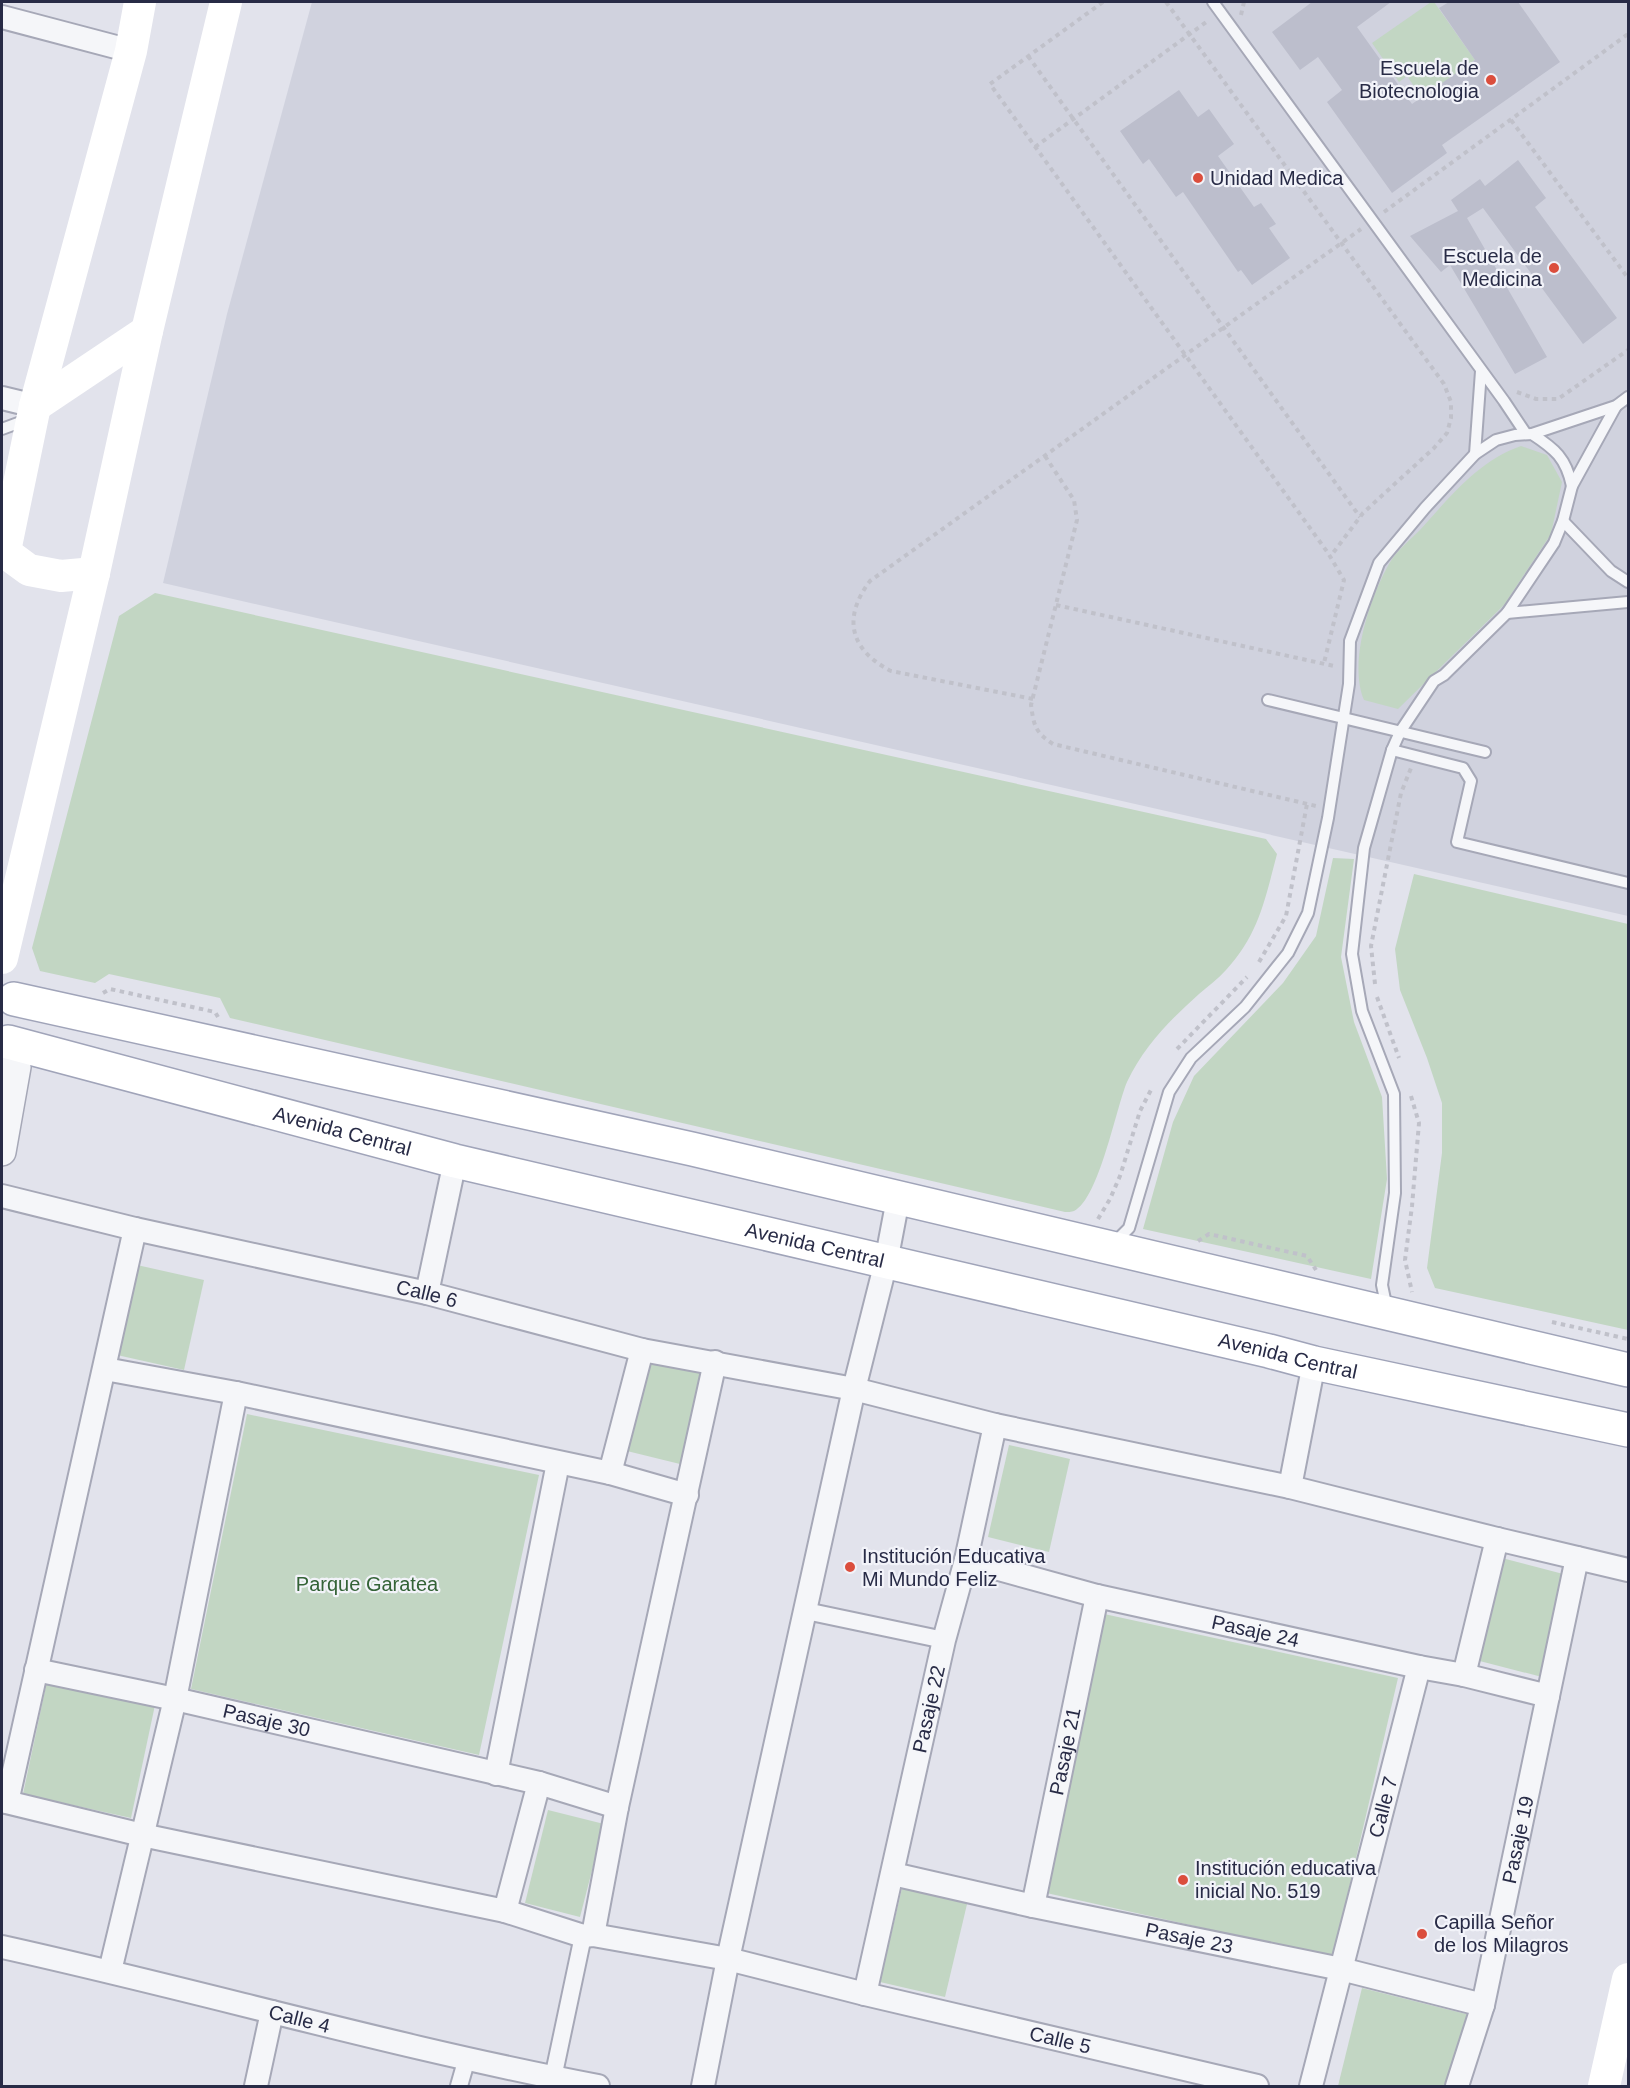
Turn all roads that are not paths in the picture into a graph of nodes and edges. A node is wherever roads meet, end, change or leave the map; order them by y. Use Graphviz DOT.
graph roads {
  1 [pos="140,2"];
  2 [pos="226,2"];
  3 [pos="1213,2"];
  4 [pos="2,17"];
  5 [pos="131,51"];
  6 [pos="147,332"];
  7 [pos="1481,371"];
  8 [pos="1629,397"];
  9 [pos="2,398"];
  10 [pos="1616,406"];
  11 [pos="34,412"];
  12 [pos="2,429"];
  13 [pos="1529,434"];
  14 [pos="1474,454"];
  15 [pos="1572,486"];
  16 [pos="1563,521"];
  17 [pos="4,540"];
  18 [pos="94,573"];
  19 [pos="1629,582"];
  20 [pos="1629,603"];
  21 [pos="1508,613"];
  22 [pos="1268,700"];
  23 [pos="1344,719"];
  24 [pos="1400,732"];
  25 [pos="1392,750"];
  26 [pos="1485,752"];
  27 [pos="1629,883"];
  28 [pos="2,958"];
  29 [pos="8,993"];
  30 [pos="4,1045"];
  31 [pos="2,1152"];
  32 [pos="455,1161"];
  33 [pos="2,1196"];
  34 [pos="898,1199"];
  35 [pos="135,1229"];
  36 [pos="1102,1236"];
  37 [pos="886,1262"];
  38 [pos="427,1293"];
  39 [pos="1387,1312"];
  40 [pos="642,1350"];
  41 [pos="715,1362"];
  42 [pos="1314,1363"];
  43 [pos="105,1369"];
  44 [pos="1629,1370"];
  45 [pos="854,1389"];
  46 [pos="236,1393"];
  47 [pos="995,1425"];
  48 [pos="1629,1430"];
  49 [pos="558,1463"];
  50 [pos="610,1473"];
  51 [pos="1290,1487"];
  52 [pos="687,1495"];
  53 [pos="1497,1539"];
  54 [pos="1577,1558"];
  55 [pos="966,1560"];
  56 [pos="1629,1570"];
  57 [pos="1097,1596"];
  58 [pos="806,1611"];
  59 [pos="944,1640"];
  60 [pos="1419,1667"];
  61 [pos="36,1670"];
  62 [pos="1464,1675"];
  63 [pos="1548,1696"];
  64 [pos="175,1699"];
  65 [pos="496,1774"];
  66 [pos="539,1783"];
  67 [pos="4,1802"];
  68 [pos="617,1807"];
  69 [pos="142,1835"];
  70 [pos="893,1875"];
  71 [pos="1033,1906"];
  72 [pos="506,1911"];
  73 [pos="588,1935"];
  74 [pos="2,1947"];
  75 [pos="729,1959"];
  76 [pos="1341,1969"];
  77 [pos="110,1971"];
  78 [pos="1629,1979"];
  79 [pos="865,1994"];
  80 [pos="1483,2005"];
  81 [pos="272,2012"];
  82 [pos="467,2058"];
  83 [pos="553,2078"];
  84 [pos="256,2086"];
  85 [pos="459,2086"];
  86 [pos="598,2086"];
  87 [pos="703,2086"];
  88 [pos="1257,2086"];
  89 [pos="1311,2086"];
  90 [pos="1457,2086"];
  91 [pos="1604,2086"];
  1 -- 5 [label="main road"];
  2 -- 6 [label="main road"];
  3 -- 7 [label="lane"];
  4 -- 5 [label="street"];
  5 -- 11 [label="main road"];
  6 -- 11 [label="main road"];
  6 -- 18 [label="main road"];
  7 -- 13 [label="lane"];
  7 -- 14 [label="lane"];
  8 -- 10 [label="lane"];
  9 -- 11 [label="street"];
  10 -- 13 [label="lane"];
  10 -- 15 [label="lane"];
  11 -- 12 [label="lane"];
  11 -- 17 [label="main road"];
  13 -- 14 [label="lane"];
  13 -- 15 [label="lane"];
  14 -- 23 [label="lane"];
  15 -- 16 [label="lane"];
  16 -- 19 [label="lane"];
  16 -- 21 [label="lane"];
  17 -- 18 [label="main road"];
  18 -- 28 [label="main road"];
  20 -- 21 [label="lane"];
  21 -- 24 [label="lane"];
  22 -- 23 [label="lane"];
  23 -- 24 [label="lane"];
  23 -- 36 [label="lane"];
  24 -- 25 [label="lane"];
  24 -- 26 [label="lane"];
  25 -- 27 [label="lane"];
  25 -- 39 [label="lane"];
  29 -- 30 [label="main road"];
  29 -- 34 [label="main road"];
  30 -- 31 [label="street"];
  30 -- 32 [label="main road, Avenida Central"];
  32 -- 37 [label="main road, Avenida Central"];
  32 -- 38 [label="street"];
  33 -- 35 [label="street, Calle 6"];
  34 -- 36 [label="main road"];
  34 -- 37 [label="street"];
  35 -- 38 [label="street, Calle 6"];
  35 -- 43 [label="street"];
  36 -- 39 [label="main road"];
  37 -- 42 [label="main road, Avenida Central"];
  37 -- 45 [label="street"];
  38 -- 40 [label="street, Calle 6"];
  39 -- 44 [label="main road"];
  40 -- 41 [label="street, Calle 6"];
  40 -- 50 [label="street"];
  41 -- 45 [label="street, Calle 6"];
  41 -- 52 [label="street"];
  42 -- 48 [label="main road, Avenida Central"];
  42 -- 51 [label="street"];
  43 -- 46 [label="street"];
  43 -- 61 [label="street"];
  45 -- 47 [label="street, Calle 6"];
  45 -- 58 [label="street"];
  46 -- 49 [label="street"];
  46 -- 64 [label="street"];
  47 -- 51 [label="street, Calle 6"];
  47 -- 55 [label="street, Pasaje 22"];
  49 -- 50 [label="street"];
  49 -- 65 [label="street"];
  50 -- 52 [label="street"];
  51 -- 53 [label="street, Calle 6"];
  52 -- 68 [label="street"];
  53 -- 54 [label="street, Calle 6"];
  53 -- 62 [label="street"];
  54 -- 56 [label="street, Calle 6"];
  54 -- 63 [label="street, Pasaje 19"];
  55 -- 57 [label="street, Pasaje 24"];
  55 -- 59 [label="street, Pasaje 22"];
  57 -- 60 [label="street, Pasaje 24"];
  57 -- 71 [label="street, Pasaje 21"];
  58 -- 59 [label="street"];
  58 -- 75 [label="street"];
  59 -- 70 [label="street, Pasaje 22"];
  60 -- 62 [label="street, Pasaje 24"];
  60 -- 76 [label="street, Calle 7"];
  61 -- 64 [label="street, Pasaje 30"];
  61 -- 67 [label="street"];
  62 -- 63 [label="street, Pasaje 24"];
  63 -- 80 [label="street, Pasaje 19"];
  64 -- 65 [label="street, Pasaje 30"];
  64 -- 69 [label="street"];
  65 -- 66 [label="street, Pasaje 30"];
  66 -- 68 [label="street, Pasaje 30"];
  66 -- 72 [label="street"];
  67 -- 69 [label="street, Calle 5"];
  68 -- 73 [label="street"];
  69 -- 72 [label="street, Calle 5"];
  69 -- 77 [label="street"];
  70 -- 71 [label="street, Pasaje 23"];
  70 -- 79 [label="street, Pasaje 22"];
  71 -- 76 [label="street, Pasaje 23"];
  72 -- 73 [label="street, Calle 5"];
  73 -- 75 [label="street, Calle 5"];
  73 -- 83 [label="street"];
  74 -- 77 [label="street, Calle 4"];
  75 -- 79 [label="street, Calle 5"];
  75 -- 87 [label="street"];
  76 -- 80 [label="street, Pasaje 23"];
  76 -- 89 [label="street, Calle 7"];
  77 -- 81 [label="street, Calle 4"];
  78 -- 91 [label="main road"];
  79 -- 88 [label="street, Calle 5"];
  80 -- 90 [label="street, Pasaje 19"];
  81 -- 82 [label="street, Calle 4"];
  81 -- 84 [label="street"];
  82 -- 83 [label="street, Calle 4"];
  82 -- 85 [label="street"];
  83 -- 86 [label="street, Calle 4"];
}
